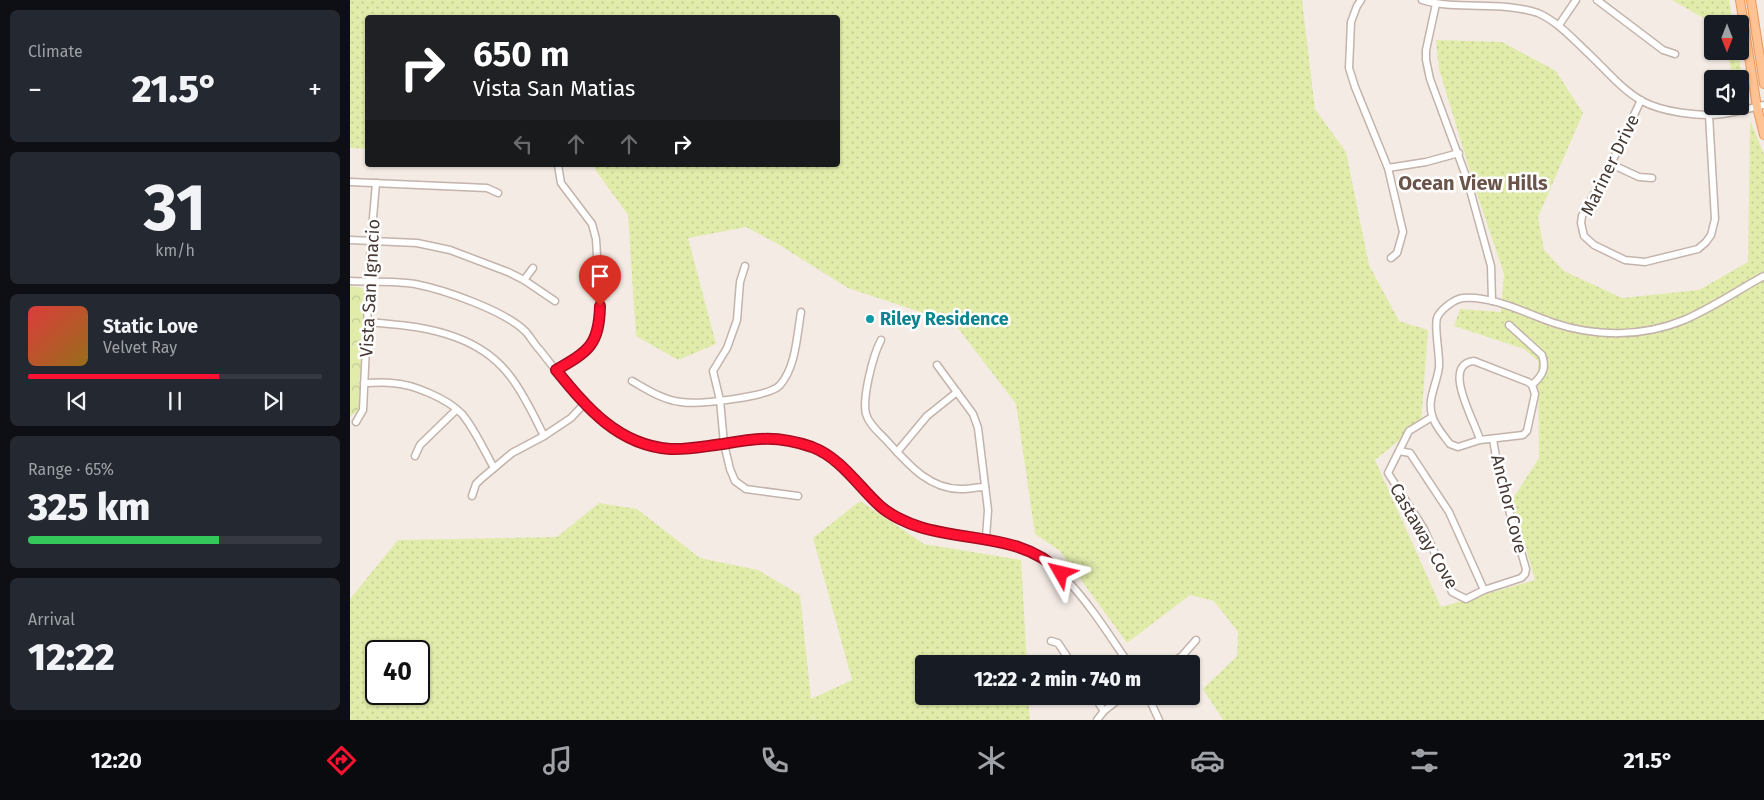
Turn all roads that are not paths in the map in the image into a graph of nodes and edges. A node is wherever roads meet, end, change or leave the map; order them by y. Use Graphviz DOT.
graph roads {
  1 [pos="1361,0"];
  2 [pos="1422,0"];
  3 [pos="1576,0"];
  4 [pos="1597,0"];
  5 [pos="1740,0"];
  6 [pos="1750,0"];
  7 [pos="1436,4"];
  8 [pos="1559,25"];
  9 [pos="1675,54"];
  10 [pos="1764,84"];
  11 [pos="1642,100"];
  12 [pos="1760,106"];
  13 [pos="1704,114"];
  14 [pos="1709,115"];
  15 [pos="1764,135"];
  16 [pos="1458,153"];
  17 [pos="1612,164"];
  18 [pos="558,167"];
  19 [pos="1388,168"];
  20 [pos="1652,178"];
  21 [pos="350,182"];
  22 [pos="376,183"];
  23 [pos="498,193"];
  24 [pos="350,240"];
  25 [pos="371,240"];
  26 [pos="1391,258"];
  27 [pos="745,266"];
  28 [pos="533,268"];
  29 [pos="1764,276"];
  30 [pos="524,280"];
  31 [pos="350,281"];
  32 [pos="369,282"];
  33 [pos="555,301"];
  34 [pos="1492,301"];
  35 [pos="801,312"];
  36 [pos="367,322"];
  37 [pos="1509,325"];
  38 [pos="881,340"];
  39 [pos="937,365"];
  40 [pos="556,370"];
  41 [pos="632,381"];
  42 [pos="364,383"];
  43 [pos="1532,385"];
  44 [pos="957,392"];
  45 [pos="720,400"];
  46 [pos="584,404"];
  47 [pos="456,410"];
  48 [pos="1432,417"];
  49 [pos="356,422"];
  50 [pos="544,436"];
  51 [pos="1494,439"];
  52 [pos="1480,440"];
  53 [pos="724,444"];
  54 [pos="1399,450"];
  55 [pos="897,452"];
  56 [pos="415,456"];
  57 [pos="494,468"];
  58 [pos="985,487"];
  59 [pos="472,496"];
  60 [pos="798,496"];
  61 [pos="986,538"];
  62 [pos="1526,569"];
  63 [pos="1484,590"];
  64 [pos="1051,640"];
  65 [pos="1196,640"];
  66 [pos="1066,655"];
  67 [pos="1123,655"];
  68 [pos="1183,655"];
  69 [pos="1100,705"];
  70 [pos="1111,705"];
  71 [pos="1152,705"];
  72 [pos="1104,711"];
  73 [pos="1097,720"];
  74 [pos="1159,720"];
  1 -- 19 [label="street"];
  2 -- 7 [label="street"];
  3 -- 8 [label="street"];
  4 -- 9 [label="street"];
  5 -- 12 [label="main road"];
  6 -- 10 [label="main road"];
  7 -- 8 [label="street"];
  7 -- 16 [label="street"];
  8 -- 11 [label="street"];
  11 -- 13 [label="street"];
  11 -- 17 [label="street, Mariner Drive"];
  12 -- 15 [label="main road"];
  14 -- 17 [label="street, Mariner Drive"];
  16 -- 19 [label="street"];
  16 -- 34 [label="street"];
  17 -- 20 [label="street"];
  18 -- 40 [label="street"];
  19 -- 26 [label="street"];
  21 -- 22 [label="street"];
  22 -- 23 [label="street"];
  22 -- 25 [label="street, Vista San Ignacio"];
  24 -- 25 [label="street"];
  25 -- 30 [label="street"];
  25 -- 32 [label="street, Vista San Ignacio"];
  27 -- 45 [label="street"];
  28 -- 30 [label="street"];
  29 -- 34 [label="street"];
  30 -- 33 [label="street"];
  31 -- 32 [label="street"];
  32 -- 36 [label="street, Vista San Ignacio"];
  32 -- 40 [label="street"];
  34 -- 48 [label="street"];
  35 -- 45 [label="street"];
  36 -- 42 [label="street, Vista San Ignacio"];
  36 -- 50 [label="street"];
  37 -- 43 [label="street"];
  38 -- 55 [label="street"];
  39 -- 44 [label="street"];
  40 -- 46 [label="street"];
  41 -- 45 [label="street"];
  42 -- 47 [label="street"];
  42 -- 49 [label="street, Vista San Ignacio"];
  43 -- 51 [label="street"];
  43 -- 52 [label="street"];
  44 -- 55 [label="street"];
  44 -- 58 [label="street"];
  45 -- 53 [label="street"];
  46 -- 50 [label="street"];
  46 -- 53 [label="street"];
  47 -- 56 [label="street"];
  47 -- 57 [label="street"];
  48 -- 52 [label="street"];
  48 -- 54 [label="street, Castaway Cove"];
  50 -- 57 [label="street"];
  51 -- 52 [label="street"];
  51 -- 62 [label="street, Anchor Cove"];
  53 -- 60 [label="street"];
  53 -- 61 [label="street"];
  54 -- 63 [label="street"];
  54 -- 63 [label="street, Castaway Cove"];
  55 -- 58 [label="street"];
  57 -- 59 [label="street"];
  58 -- 61 [label="street"];
  61 -- 67 [label="street"];
  62 -- 63 [label="street, Castaway Cove"];
  64 -- 66 [label="street"];
  65 -- 68 [label="street"];
  69 -- 72 [label="street"];
  70 -- 72 [label="street"];
  71 -- 74 [label="street"];
  72 -- 73 [label="street"];
}
